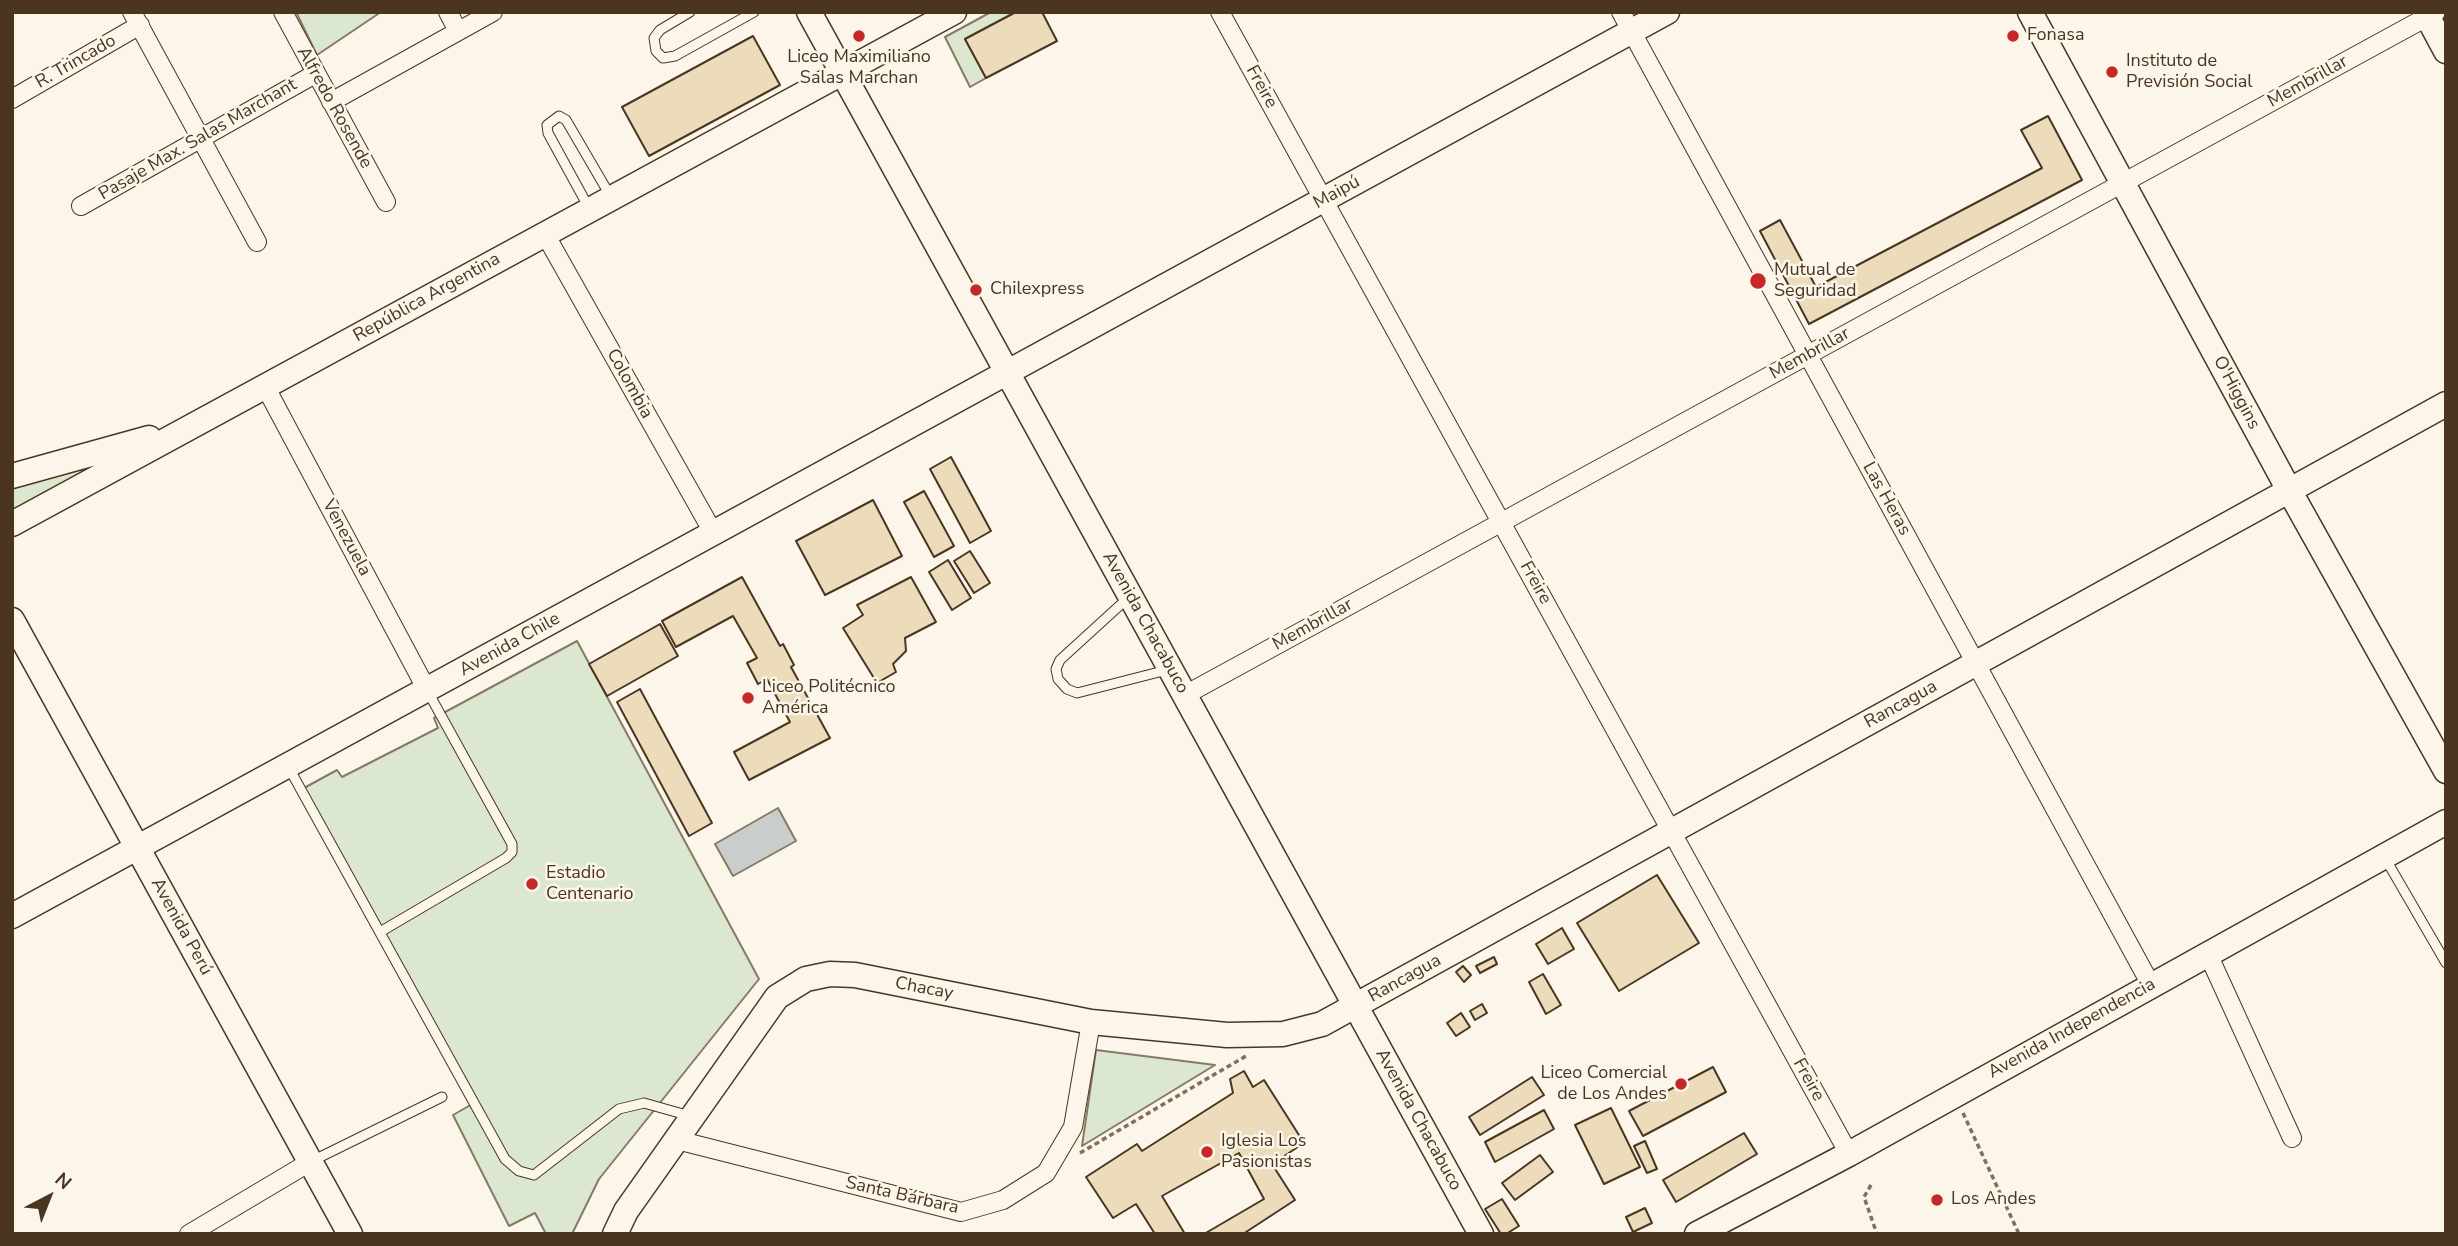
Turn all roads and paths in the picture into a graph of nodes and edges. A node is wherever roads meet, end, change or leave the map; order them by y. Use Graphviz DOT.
graph roads {
  1 [pos="283,12"];
  2 [pos="448,12"];
  3 [pos="493,12"];
  4 [pos="690,12"];
  5 [pos="754,12"];
  6 [pos="809,12"];
  7 [pos="954,12"];
  8 [pos="1220,12"];
  9 [pos="1667,12"];
  10 [pos="2030,12"];
  11 [pos="2429,14"];
  12 [pos="136,19"];
  13 [pos="1626,22"];
  14 [pos="458,31"];
  15 [pos="2446,51"];
  16 [pos="842,72"];
  17 [pos="315,74"];
  18 [pos="12,99"];
  19 [pos="331,102"];
  20 [pos="200,138"];
  21 [pos="2122,183"];
  22 [pos="1324,200"];
  23 [pos="386,202"];
  24 [pos="601,204"];
  25 [pos="82,206"];
  26 [pos="545,234"];
  27 [pos="257,242"];
  28 [pos="1808,355"];
  29 [pos="1007,373"];
  30 [pos="265,386"];
  31 [pos="2446,404"];
  32 [pos="194,425"];
  33 [pos="12,476"];
  34 [pos="2289,491"];
  35 [pos="1501,523"];
  36 [pos="12,524"];
  37 [pos="714,534"];
  38 [pos="1130,596"];
  39 [pos="12,620"];
  40 [pos="1976,663"];
  41 [pos="1170,669"];
  42 [pos="427,690"];
  43 [pos="1185,695"];
  44 [pos="288,766"];
  45 [pos="2446,771"];
  46 [pos="2446,822"];
  47 [pos="1671,832"];
  48 [pos="138,848"];
  49 [pos="2384,856"];
  50 [pos="12,916"];
  51 [pos="380,932"];
  52 [pos="2208,954"];
  53 [pos="2446,963"];
  54 [pos="2151,985"];
  55 [pos="1356,1006"];
  56 [pos="1091,1022"];
  57 [pos="1263,1036"];
  58 [pos="1955,1095"];
  59 [pos="442,1097"];
  60 [pos="694,1117"];
  61 [pos="2292,1138"];
  62 [pos="677,1140"];
  63 [pos="1849,1154"];
  64 [pos="310,1162"];
  65 [pos="1046,1173"];
  66 [pos="1871,1185"];
  67 [pos="189,1234"];
  68 [pos="350,1234"];
  69 [pos="615,1234"];
  70 [pos="1481,1234"];
  71 [pos="1697,1234"];
  72 [pos="1877,1234"];
  73 [pos="2019,1234"];
  1 -- 17 [label="street, Alfredo Rosende"];
  2 -- 14 [label="street"];
  3 -- 14 [label="street"];
  4 -- 5 [label="lane"];
  6 -- 16 [label="main road, Avenida Chacabuco"];
  7 -- 16 [label="main road, República Argentina"];
  8 -- 22 [label="street, Freire"];
  9 -- 13 [label="main road, Maipú"];
  10 -- 21 [label="main road, O'Higgins"];
  11 -- 15 [label="main road"];
  11 -- 21 [label="street, Membrillar"];
  12 -- 18 [label="street, R. Trincado"];
  12 -- 20 [label="street"];
  13 -- 22 [label="main road, Maipú"];
  13 -- 28 [label="street, Las Heras"];
  14 -- 19 [label="street"];
  16 -- 24 [label="main road, República Argentina"];
  16 -- 29 [label="main road, Avenida Chacabuco"];
  17 -- 19 [label="street, Alfredo Rosende"];
  17 -- 20 [label="street, Pasaje Max. Salas Marchant"];
  19 -- 23 [label="street, Alfredo Rosende"];
  20 -- 25 [label="street, Pasaje Max. Salas Marchant"];
  20 -- 27 [label="street"];
  21 -- 28 [label="street, Membrillar"];
  21 -- 34 [label="main road, O'Higgins"];
  22 -- 29 [label="main road, Maipú"];
  22 -- 35 [label="street, Freire"];
  24 -- 24 [label="lane"];
  24 -- 26 [label="main road, República Argentina"];
  26 -- 30 [label="main road, República Argentina"];
  26 -- 37 [label="street, Colombia"];
  28 -- 35 [label="street, Membrillar"];
  28 -- 40 [label="street, Las Heras"];
  29 -- 37 [label="main road, Avenida Chile"];
  29 -- 38 [label="main road, Avenida Chacabuco"];
  30 -- 32 [label="main road, República Argentina"];
  30 -- 42 [label="street, Venezuela"];
  31 -- 34 [label="main road, Rancagua"];
  32 -- 33 [label="main road"];
  32 -- 36 [label="main road, República Argentina"];
  34 -- 40 [label="main road, Rancagua"];
  34 -- 45 [label="main road, O'Higgins"];
  35 -- 43 [label="street, Membrillar"];
  35 -- 47 [label="street, Freire"];
  37 -- 42 [label="main road, Avenida Chile"];
  38 -- 41 [label="main road, Avenida Chacabuco"];
  38 -- 41 [label="lane"];
  39 -- 48 [label="main road, Avenida Perú"];
  40 -- 47 [label="main road, Rancagua"];
  40 -- 54 [label="street, Las Heras"];
  41 -- 43 [label="main road, Avenida Chacabuco"];
  42 -- 44 [label="main road, Avenida Chile"];
  42 -- 51 [label="lane"];
  43 -- 55 [label="main road, Avenida Chacabuco"];
  44 -- 48 [label="main road, Avenida Chile"];
  44 -- 51 [label="lane"];
  46 -- 49 [label="main road, Avenida Independencia"];
  47 -- 55 [label="main road, Rancagua"];
  47 -- 63 [label="street, Freire"];
  48 -- 50 [label="main road, Avenida Chile"];
  48 -- 64 [label="main road, Avenida Perú"];
  49 -- 52 [label="main road, Avenida Independencia"];
  49 -- 53 [label="lane"];
  51 -- 60 [label="lane"];
  52 -- 54 [label="main road, Avenida Independencia"];
  52 -- 61 [label="street"];
  54 -- 58 [label="main road, Avenida Independencia"];
  55 -- 57 [label="main road, Chacay"];
  55 -- 70 [label="main road, Avenida Chacabuco"];
  56 -- 57 [label="main road, Chacay"];
  56 -- 60 [label="main road, Chacay"];
  56 -- 65 [label="street, Santa Bárbara"];
  57 -- 65 [label="path"];
  58 -- 63 [label="main road, Avenida Independencia"];
  58 -- 73 [label="path"];
  59 -- 64 [label="lane"];
  60 -- 62 [label="main road, Chacay"];
  62 -- 65 [label="street, Santa Bárbara"];
  62 -- 69 [label="main road, Chacay"];
  63 -- 71 [label="main road, Avenida Independencia"];
  64 -- 67 [label="street"];
  64 -- 68 [label="main road, Avenida Perú"];
  66 -- 72 [label="path"];
}
